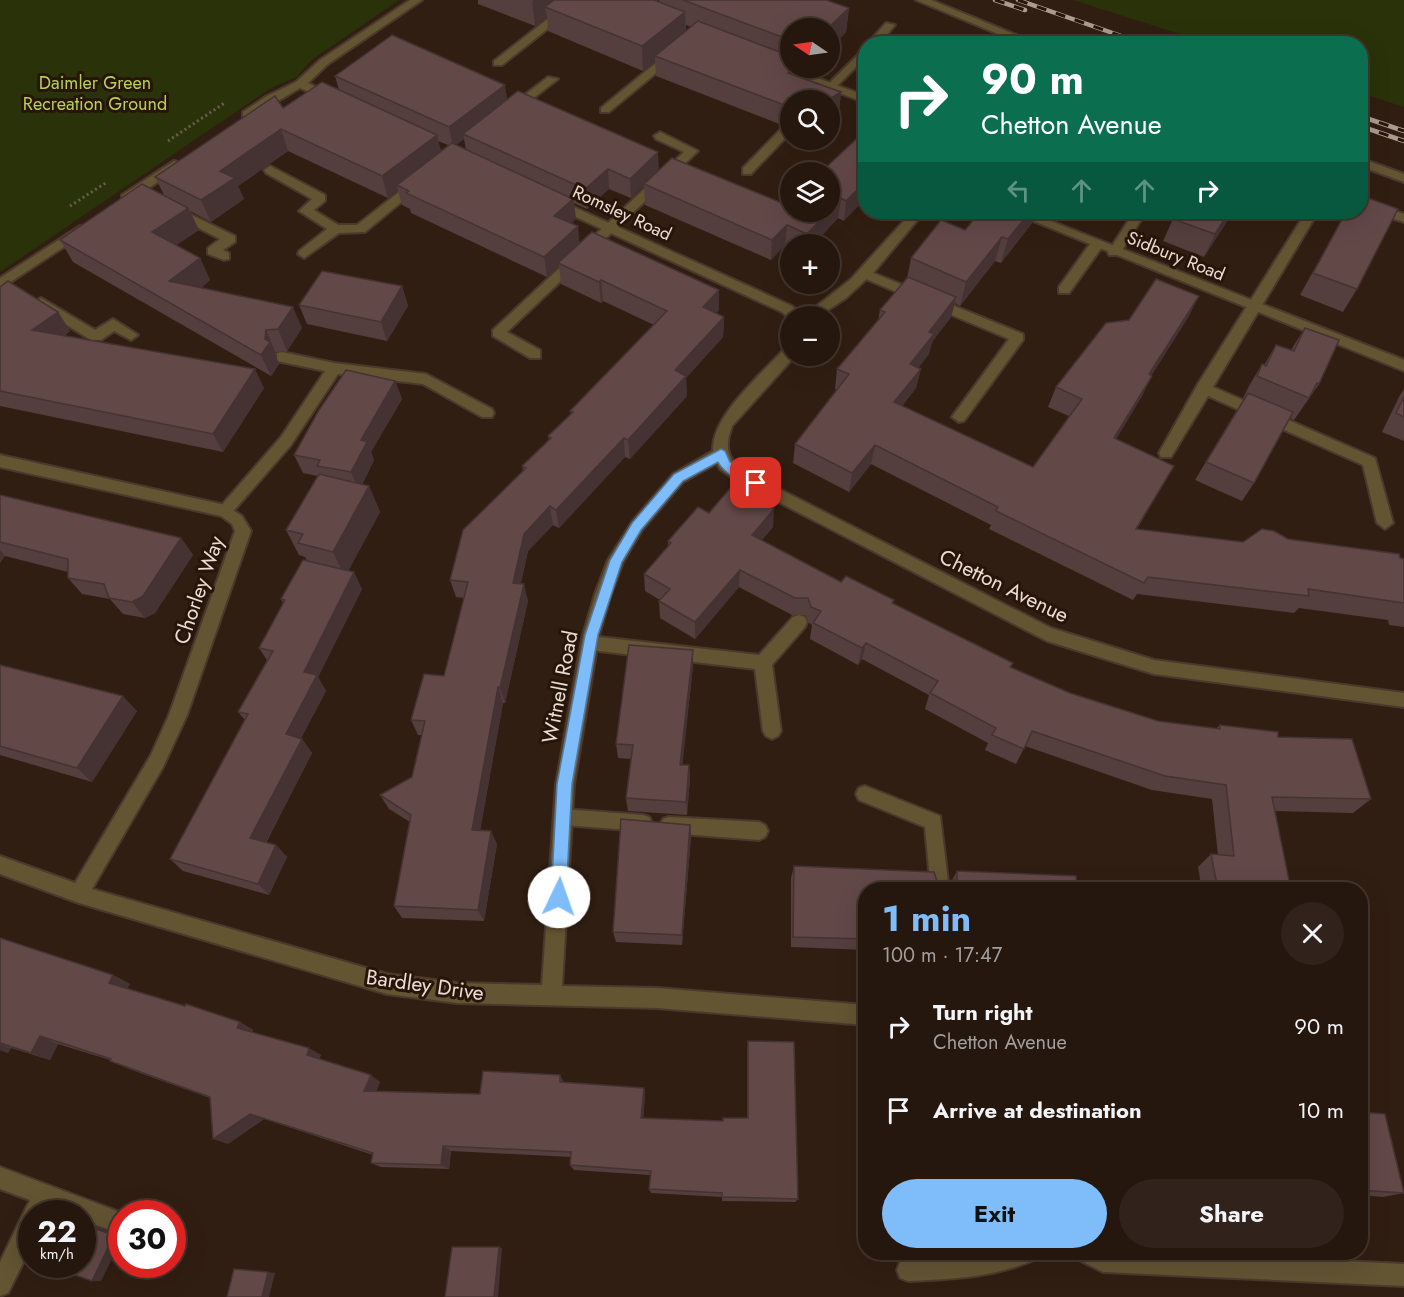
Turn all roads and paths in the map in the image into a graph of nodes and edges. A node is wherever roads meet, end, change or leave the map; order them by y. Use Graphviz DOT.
graph roads {
  1 [pos="417,0"];
  2 [pos="579,0"];
  3 [pos="921,0"];
  4 [pos="890,25"];
  5 [pos="880,36"];
  6 [pos="1013,36"];
  7 [pos="678,50"];
  8 [pos="858,58"];
  9 [pos="498,63"];
  10 [pos="769,63"];
  11 [pos="552,79"];
  12 [pos="300,84"];
  13 [pos="831,86"];
  14 [pos="827,90"];
  15 [pos="233,97"];
  16 [pos="858,97"];
  17 [pos="341,103"];
  18 [pos="605,110"];
  19 [pos="505,116"];
  20 [pos="233,125"];
  21 [pos="660,136"];
  22 [pos="780,137"];
  23 [pos="165,142"];
  24 [pos="185,158"];
  25 [pos="1368,165"];
  26 [pos="270,170"];
  27 [pos="747,171"];
  28 [pos="428,175"];
  29 [pos="1404,178"];
  30 [pos="107,181"];
  31 [pos="137,191"];
  32 [pos="547,199"];
  33 [pos="1368,206"];
  34 [pos="68,207"];
  35 [pos="111,208"];
  36 [pos="1404,218"];
  37 [pos="912,219"];
  38 [pos="1034,219"];
  39 [pos="1135,219"];
  40 [pos="1307,219"];
  41 [pos="94,220"];
  42 [pos="609,228"];
  43 [pos="336,229"];
  44 [pos="1097,244"];
  45 [pos="1114,252"];
  46 [pos="304,254"];
  47 [pos="224,256"];
  48 [pos="866,274"];
  49 [pos="2,282"];
  50 [pos="1064,290"];
  51 [pos="780,306"];
  52 [pos="828,306"];
  53 [pos="1254,307"];
  54 [pos="131,335"];
  55 [pos="535,354"];
  56 [pos="282,357"];
  57 [pos="780,363"];
  58 [pos="1404,366"];
  59 [pos="334,368"];
  60 [pos="1203,388"];
  61 [pos="487,413"];
  62 [pos="959,417"];
  63 [pos="1166,453"];
  64 [pos="721,454"];
  65 [pos="0,461"];
  66 [pos="225,511"];
  67 [pos="1385,523"];
  68 [pos="799,622"];
  69 [pos="590,644"];
  70 [pos="763,663"];
  71 [pos="1404,700"];
  72 [pos="772,731"];
  73 [pos="865,794"];
  74 [pos="563,817"];
  75 [pos="759,831"];
  76 [pos="0,865"];
  77 [pos="939,882"];
  78 [pos="80,894"];
  79 [pos="551,997"];
  80 [pos="858,1014"];
  81 [pos="0,1178"];
  82 [pos="34,1200"];
  83 [pos="18,1249"];
  84 [pos="1008,1260"];
  85 [pos="1101,1260"];
  86 [pos="908,1270"];
  87 [pos="1404,1275"];
  88 [pos="0,1285"];
  1 -- 12 [label="street"];
  2 -- 9 [label="street"];
  3 -- 6 [label="street"];
  4 -- 5 [label="street"];
  7 -- 18 [label="street"];
  8 -- 13 [label="street"];
  10 -- 13 [label="street"];
  11 -- 19 [label="street"];
  12 -- 17 [label="street"];
  12 -- 20 [label="street"];
  13 -- 14 [label="street"];
  13 -- 16 [label="street"];
  15 -- 23 [label="path"];
  21 -- 42 [label="street"];
  22 -- 27 [label="street"];
  24 -- 31 [label="street"];
  25 -- 29 [label="street"];
  26 -- 43 [label="street"];
  28 -- 43 [label="street"];
  30 -- 34 [label="path"];
  31 -- 35 [label="street"];
  31 -- 47 [label="street"];
  32 -- 42 [label="street, Romsley Road"];
  33 -- 36 [label="street"];
  37 -- 48 [label="street"];
  38 -- 44 [label="street, Sidbury Road"];
  39 -- 45 [label="street"];
  40 -- 53 [label="street"];
  41 -- 49 [label="street"];
  42 -- 51 [label="street, Romsley Road"];
  42 -- 55 [label="street"];
  43 -- 46 [label="street"];
  44 -- 45 [label="street, Sidbury Road"];
  44 -- 50 [label="street"];
  45 -- 53 [label="street, Sidbury Road"];
  48 -- 52 [label="street"];
  48 -- 62 [label="street"];
  49 -- 54 [label="street"];
  53 -- 58 [label="street, Sidbury Road"];
  53 -- 60 [label="street"];
  56 -- 59 [label="street"];
  57 -- 64 [label="street"];
  59 -- 61 [label="street"];
  59 -- 66 [label="street"];
  60 -- 63 [label="street"];
  60 -- 67 [label="street"];
  64 -- 69 [label="street, Witnell Road"];
  64 -- 71 [label="street, Chetton Avenue"];
  65 -- 66 [label="street, Chorley Way"];
  66 -- 78 [label="street, Chorley Way"];
  68 -- 70 [label="street"];
  69 -- 70 [label="street"];
  69 -- 74 [label="street, Witnell Road"];
  70 -- 72 [label="street"];
  73 -- 77 [label="street"];
  74 -- 75 [label="street"];
  74 -- 79 [label="street, Witnell Road"];
  76 -- 78 [label="street, Bardley Drive"];
  78 -- 79 [label="street, Bardley Drive"];
  79 -- 80 [label="street, Bardley Drive"];
  81 -- 82 [label="street"];
  83 -- 88 [label="street"];
  84 -- 86 [label="street"];
  85 -- 87 [label="street"];
}
